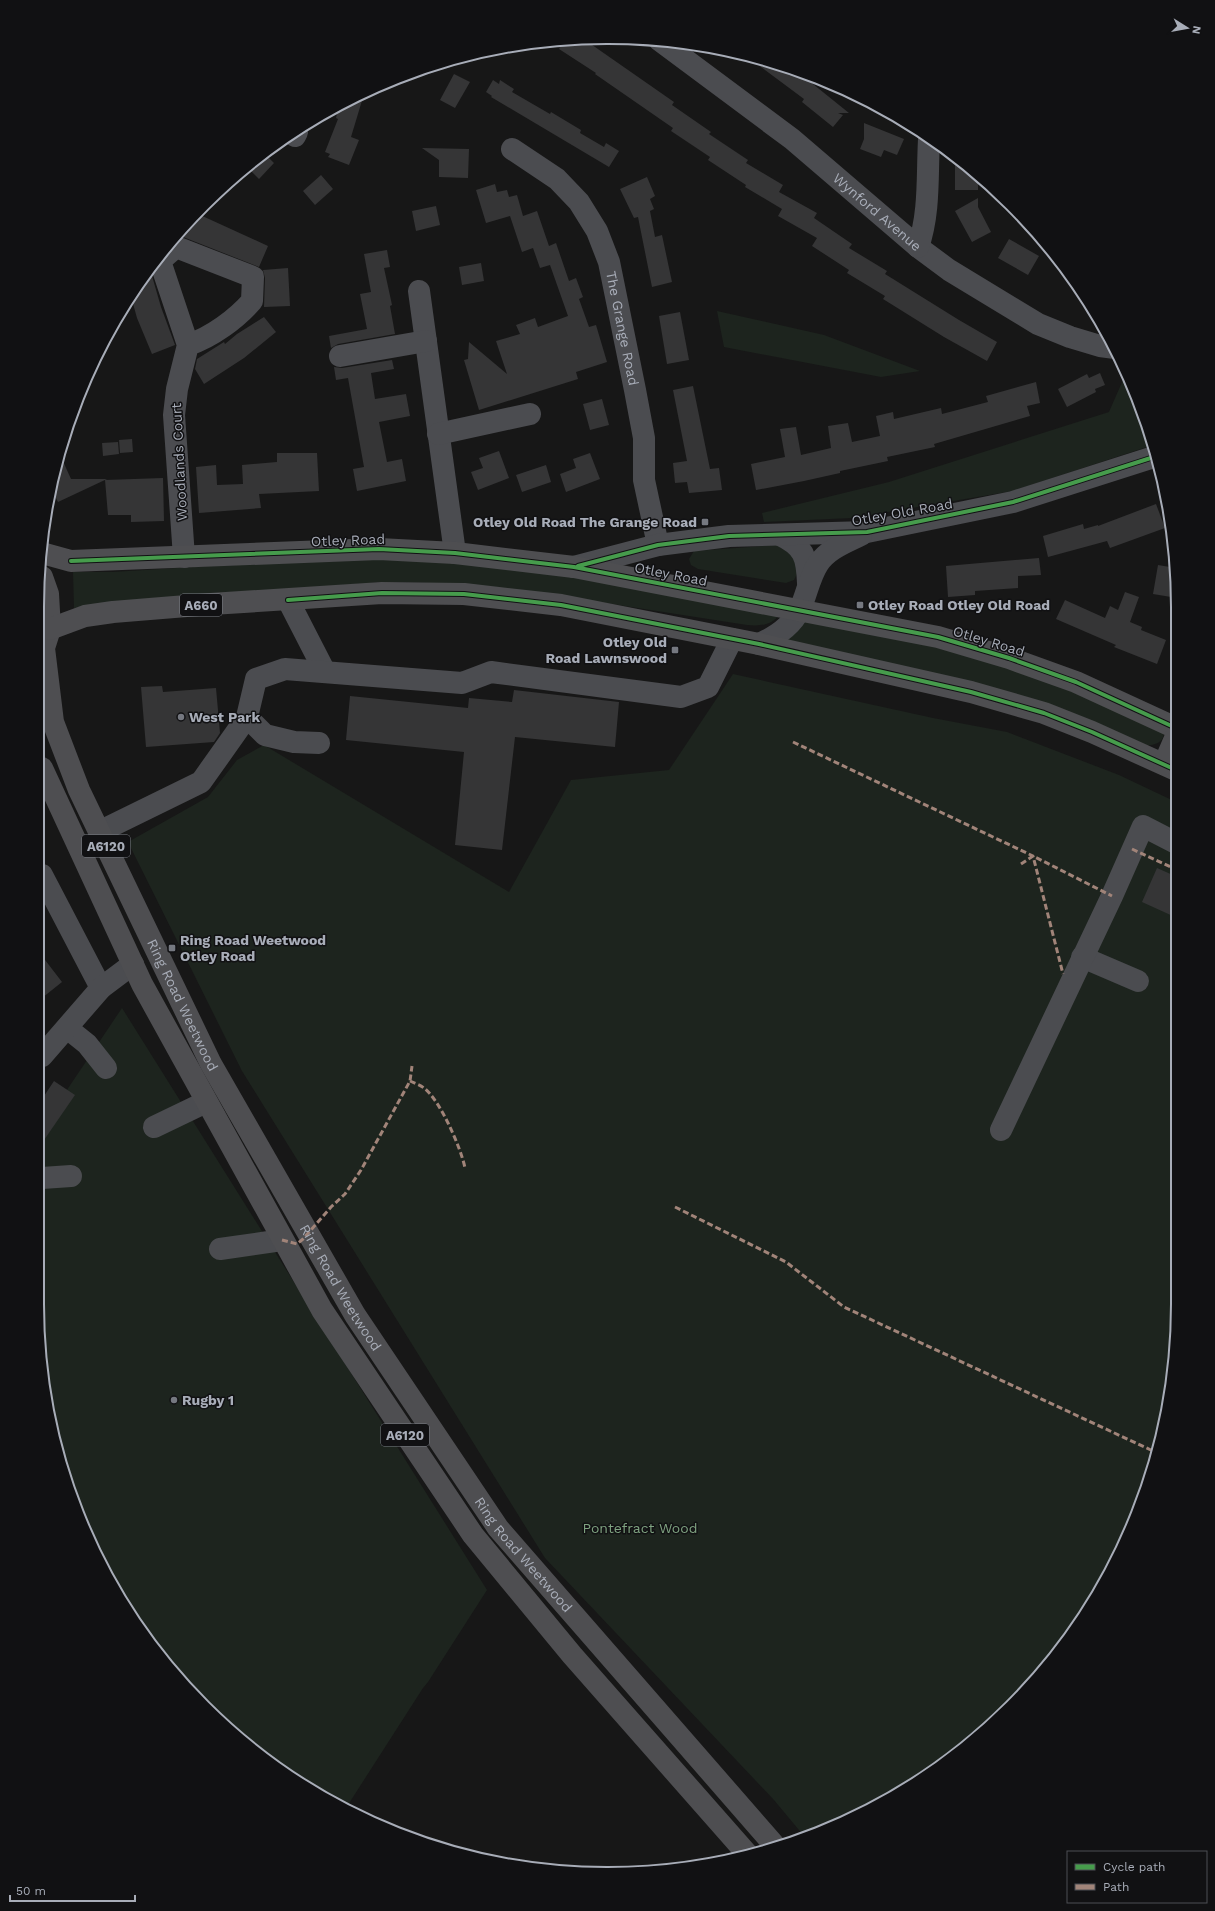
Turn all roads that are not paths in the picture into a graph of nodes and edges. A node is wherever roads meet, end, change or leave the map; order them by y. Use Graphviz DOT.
graph roads {
  1 [pos="669,48"];
  2 [pos="929,144"];
  3 [pos="512,149"];
  4 [pos="918,247"];
  5 [pos="170,252"];
  6 [pos="161,263"];
  7 [pos="419,291"];
  8 [pos="426,341"];
  9 [pos="188,345"];
  10 [pos="1107,347"];
  11 [pos="340,356"];
  12 [pos="530,414"];
  13 [pos="438,434"];
  14 [pos="1151,458"];
  15 [pos="868,532"];
  16 [pos="780,535"];
  17 [pos="658,545"];
  18 [pos="455,553"];
  19 [pos="47,554"];
  20 [pos="184,557"];
  21 [pos="574,566"];
  22 [pos="808,583"];
  23 [pos="45,585"];
  24 [pos="288,600"];
  25 [pos="800,609"];
  26 [pos="732,639"];
  27 [pos="46,642"];
  28 [pos="759,644"];
  29 [pos="325,672"];
  30 [pos="247,717"];
  31 [pos="1171,726"];
  32 [pos="319,743"];
  33 [pos="1170,767"];
  34 [pos="44,772"];
  35 [pos="99,832"];
  36 [pos="1171,840"];
  37 [pos="44,879"];
  38 [pos="1082,957"];
  39 [pos="133,964"];
  40 [pos="1138,981"];
  41 [pos="101,988"];
  42 [pos="67,1028"];
  43 [pos="44,1054"];
  44 [pos="106,1068"];
  45 [pos="206,1102"];
  46 [pos="154,1127"];
  47 [pos="1001,1130"];
  48 [pos="71,1176"];
  49 [pos="44,1178"];
  50 [pos="271,1241"];
  51 [pos="220,1249"];
  52 [pos="772,1842"];
  53 [pos="744,1850"];
  1 -- 4 [label="street, Wynford Avenue"];
  2 -- 4 [label="street"];
  3 -- 17 [label="street, The Grange Road"];
  4 -- 10 [label="street, Wynford Avenue"];
  5 -- 9 [label="street"];
  6 -- 9 [label="street"];
  7 -- 8 [label="street"];
  8 -- 11 [label="street"];
  8 -- 13 [label="street"];
  9 -- 20 [label="street, Woodlands Court"];
  12 -- 13 [label="street"];
  13 -- 18 [label="street"];
  14 -- 15 [label="street, Otley Old Road"];
  15 -- 16 [label="street, Otley Old Road"];
  15 -- 22 [label="street, Otley Old Road"];
  16 -- 17 [label="street, Otley Old Road"];
  16 -- 22 [label="street"];
  17 -- 21 [label="street, Otley Old Road"];
  18 -- 20 [label="highway, Otley Road"];
  18 -- 21 [label="highway, Otley Road"];
  19 -- 20 [label="highway, Otley Road"];
  21 -- 25 [label="highway, Otley Road"];
  22 -- 25 [label="street, Otley Old Road"];
  23 -- 27 [label="highway, A6120"];
  24 -- 26 [label="highway, A660"];
  24 -- 27 [label="highway, A660"];
  24 -- 29 [label="street"];
  25 -- 28 [label="street, Otley Old Road"];
  25 -- 31 [label="highway, Otley Road"];
  26 -- 28 [label="highway, A660"];
  26 -- 29 [label="street"];
  27 -- 35 [label="highway, Ring Road Weetwood / A6120"];
  28 -- 33 [label="highway, A660"];
  29 -- 30 [label="street"];
  30 -- 32 [label="street"];
  30 -- 35 [label="street"];
  34 -- 39 [label="highway, Ring Road Weetwood / A6120"];
  35 -- 52 [label="highway, Ring Road Weetwood / A6120"];
  36 -- 38 [label="street"];
  37 -- 41 [label="street"];
  38 -- 40 [label="street"];
  38 -- 47 [label="street"];
  39 -- 41 [label="street"];
  39 -- 45 [label="highway, Ring Road Weetwood / A6120"];
  41 -- 42 [label="street"];
  42 -- 43 [label="street"];
  42 -- 44 [label="street"];
  45 -- 46 [label="street"];
  45 -- 50 [label="highway, Ring Road Weetwood / A6120"];
  48 -- 49 [label="street"];
  50 -- 51 [label="street"];
  50 -- 53 [label="highway, Ring Road Weetwood / A6120"];
}
